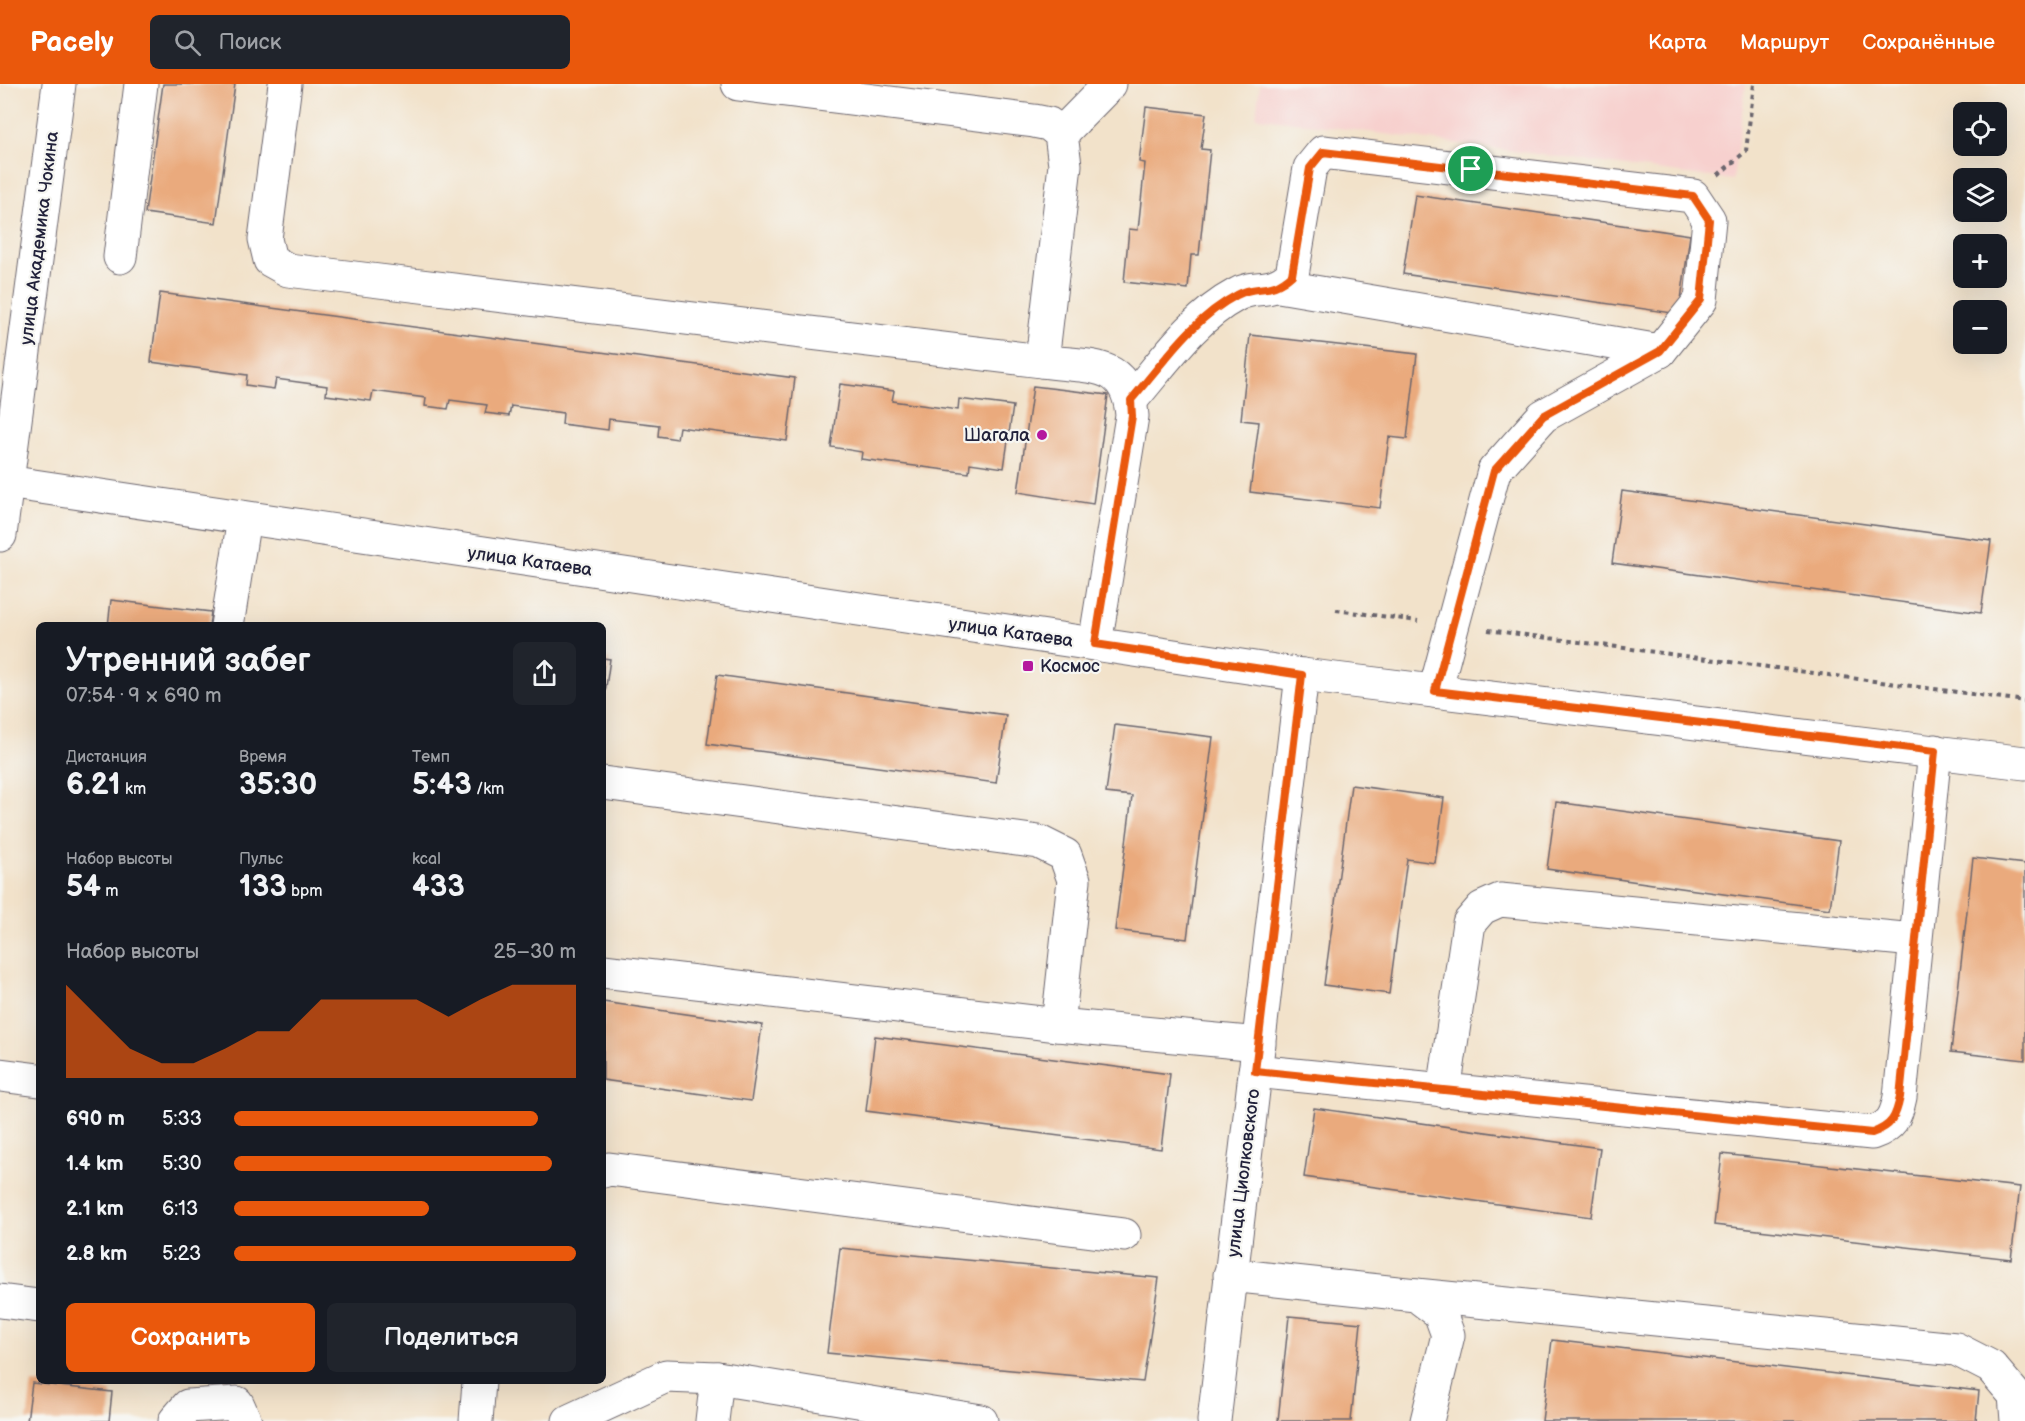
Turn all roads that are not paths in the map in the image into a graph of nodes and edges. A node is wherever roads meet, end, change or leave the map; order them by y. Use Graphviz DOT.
graph roads {
  1 [pos="59,84"];
  2 [pos="141,84"];
  3 [pos="285,84"];
  4 [pos="738,84"];
  5 [pos="1110,84"];
  6 [pos="1061,134"];
  7 [pos="120,257"];
  8 [pos="1279,286"];
  9 [pos="1660,351"];
  10 [pos="1042,362"];
  11 [pos="1131,400"];
  12 [pos="3,481"];
  13 [pos="244,518"];
  14 [pos="0,536"];
  15 [pos="228,622"];
  16 [pos="1095,644"];
  17 [pos="1302,675"];
  18 [pos="1435,691"];
  19 [pos="1935,751"];
  20 [pos="2025,763"];
  21 [pos="606,783"];
  22 [pos="1914,940"];
  23 [pos="606,970"];
  24 [pos="1058,1025"];
  25 [pos="1257,1058"];
  26 [pos="0,1075"];
  27 [pos="36,1080"];
  28 [pos="1444,1092"];
  29 [pos="606,1170"];
  30 [pos="1124,1235"];
  31 [pos="1230,1275"];
  32 [pos="1416,1295"];
  33 [pos="0,1301"];
  34 [pos="36,1306"];
  35 [pos="717,1378"];
  36 [pos="479,1384"];
  37 [pos="175,1421"];
  38 [pos="245,1421"];
  39 [pos="476,1421"];
  40 [pos="569,1421"];
  41 [pos="712,1421"];
  42 [pos="981,1421"];
  43 [pos="1214,1421"];
  44 [pos="1427,1421"];
  45 [pos="2017,1421"];
  1 -- 12 [label="street, улица Академика Чокина"];
  2 -- 7 [label="street"];
  3 -- 10 [label="street"];
  4 -- 6 [label="street"];
  5 -- 6 [label="street"];
  6 -- 10 [label="street"];
  8 -- 9 [label="street"];
  8 -- 9 [label="street"];
  8 -- 11 [label="street"];
  9 -- 18 [label="street"];
  10 -- 11 [label="street"];
  11 -- 16 [label="street"];
  12 -- 13 [label="street, улица Катаева"];
  12 -- 14 [label="street, улица Академика Чокина"];
  13 -- 15 [label="street"];
  13 -- 16 [label="street, улица Катаева"];
  16 -- 17 [label="street, улица Катаева"];
  17 -- 18 [label="street, улица Катаева"];
  17 -- 25 [label="street, улица Циолковского"];
  18 -- 19 [label="street, улица Катаева"];
  19 -- 20 [label="street, улица Катаева"];
  19 -- 22 [label="street"];
  21 -- 24 [label="street"];
  22 -- 28 [label="street"];
  22 -- 28 [label="street"];
  23 -- 24 [label="street"];
  24 -- 25 [label="street"];
  25 -- 28 [label="street"];
  25 -- 31 [label="street, улица Циолковского"];
  26 -- 27 [label="street"];
  29 -- 30 [label="street"];
  31 -- 32 [label="street"];
  31 -- 43 [label="street, улица Циолковского"];
  32 -- 44 [label="street"];
  32 -- 45 [label="street"];
  33 -- 34 [label="street"];
  35 -- 40 [label="street"];
  35 -- 41 [label="street"];
  35 -- 42 [label="street"];
  36 -- 39 [label="street"];
  37 -- 38 [label="street"];
}
